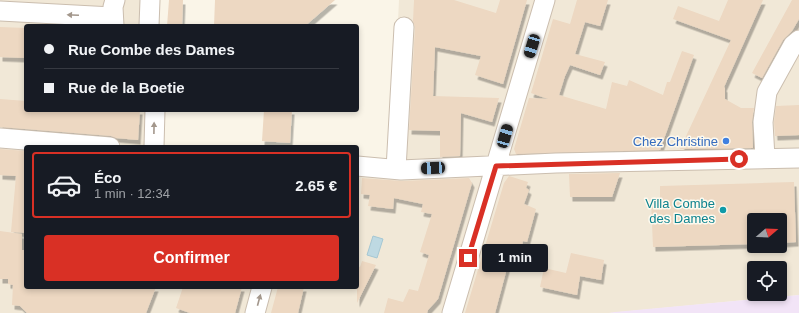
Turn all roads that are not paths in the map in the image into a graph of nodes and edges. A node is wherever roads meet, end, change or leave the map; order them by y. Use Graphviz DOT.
graph roads {
  1 [pos="150,0"];
  2 [pos="545,0"];
  3 [pos="0,11"];
  4 [pos="114,14"];
  5 [pos="149,24"];
  6 [pos="404,27"];
  7 [pos="799,40"];
  8 [pos="155,112"];
  9 [pos="0,138"];
  10 [pos="86,145"];
  11 [pos="154,145"];
  12 [pos="765,158"];
  13 [pos="799,158"];
  14 [pos="359,166"];
  15 [pos="496,166"];
  16 [pos="396,170"];
  17 [pos="261,289"];
  18 [pos="255,313"];
  19 [pos="452,313"];
  1 -- 5 [label="street"];
  2 -- 15 [label="street"];
  4 -- 3 [label="street, one-way"];
  6 -- 16 [label="street"];
  7 -- 12 [label="street"];
  11 -- 8 [label="street, one-way"];
  9 -- 10 [label="street"];
  12 -- 13 [label="street"];
  12 -- 15 [label="street"];
  14 -- 16 [label="street"];
  15 -- 16 [label="street"];
  15 -- 19 [label="street"];
  18 -- 17 [label="street, one-way"];
}
